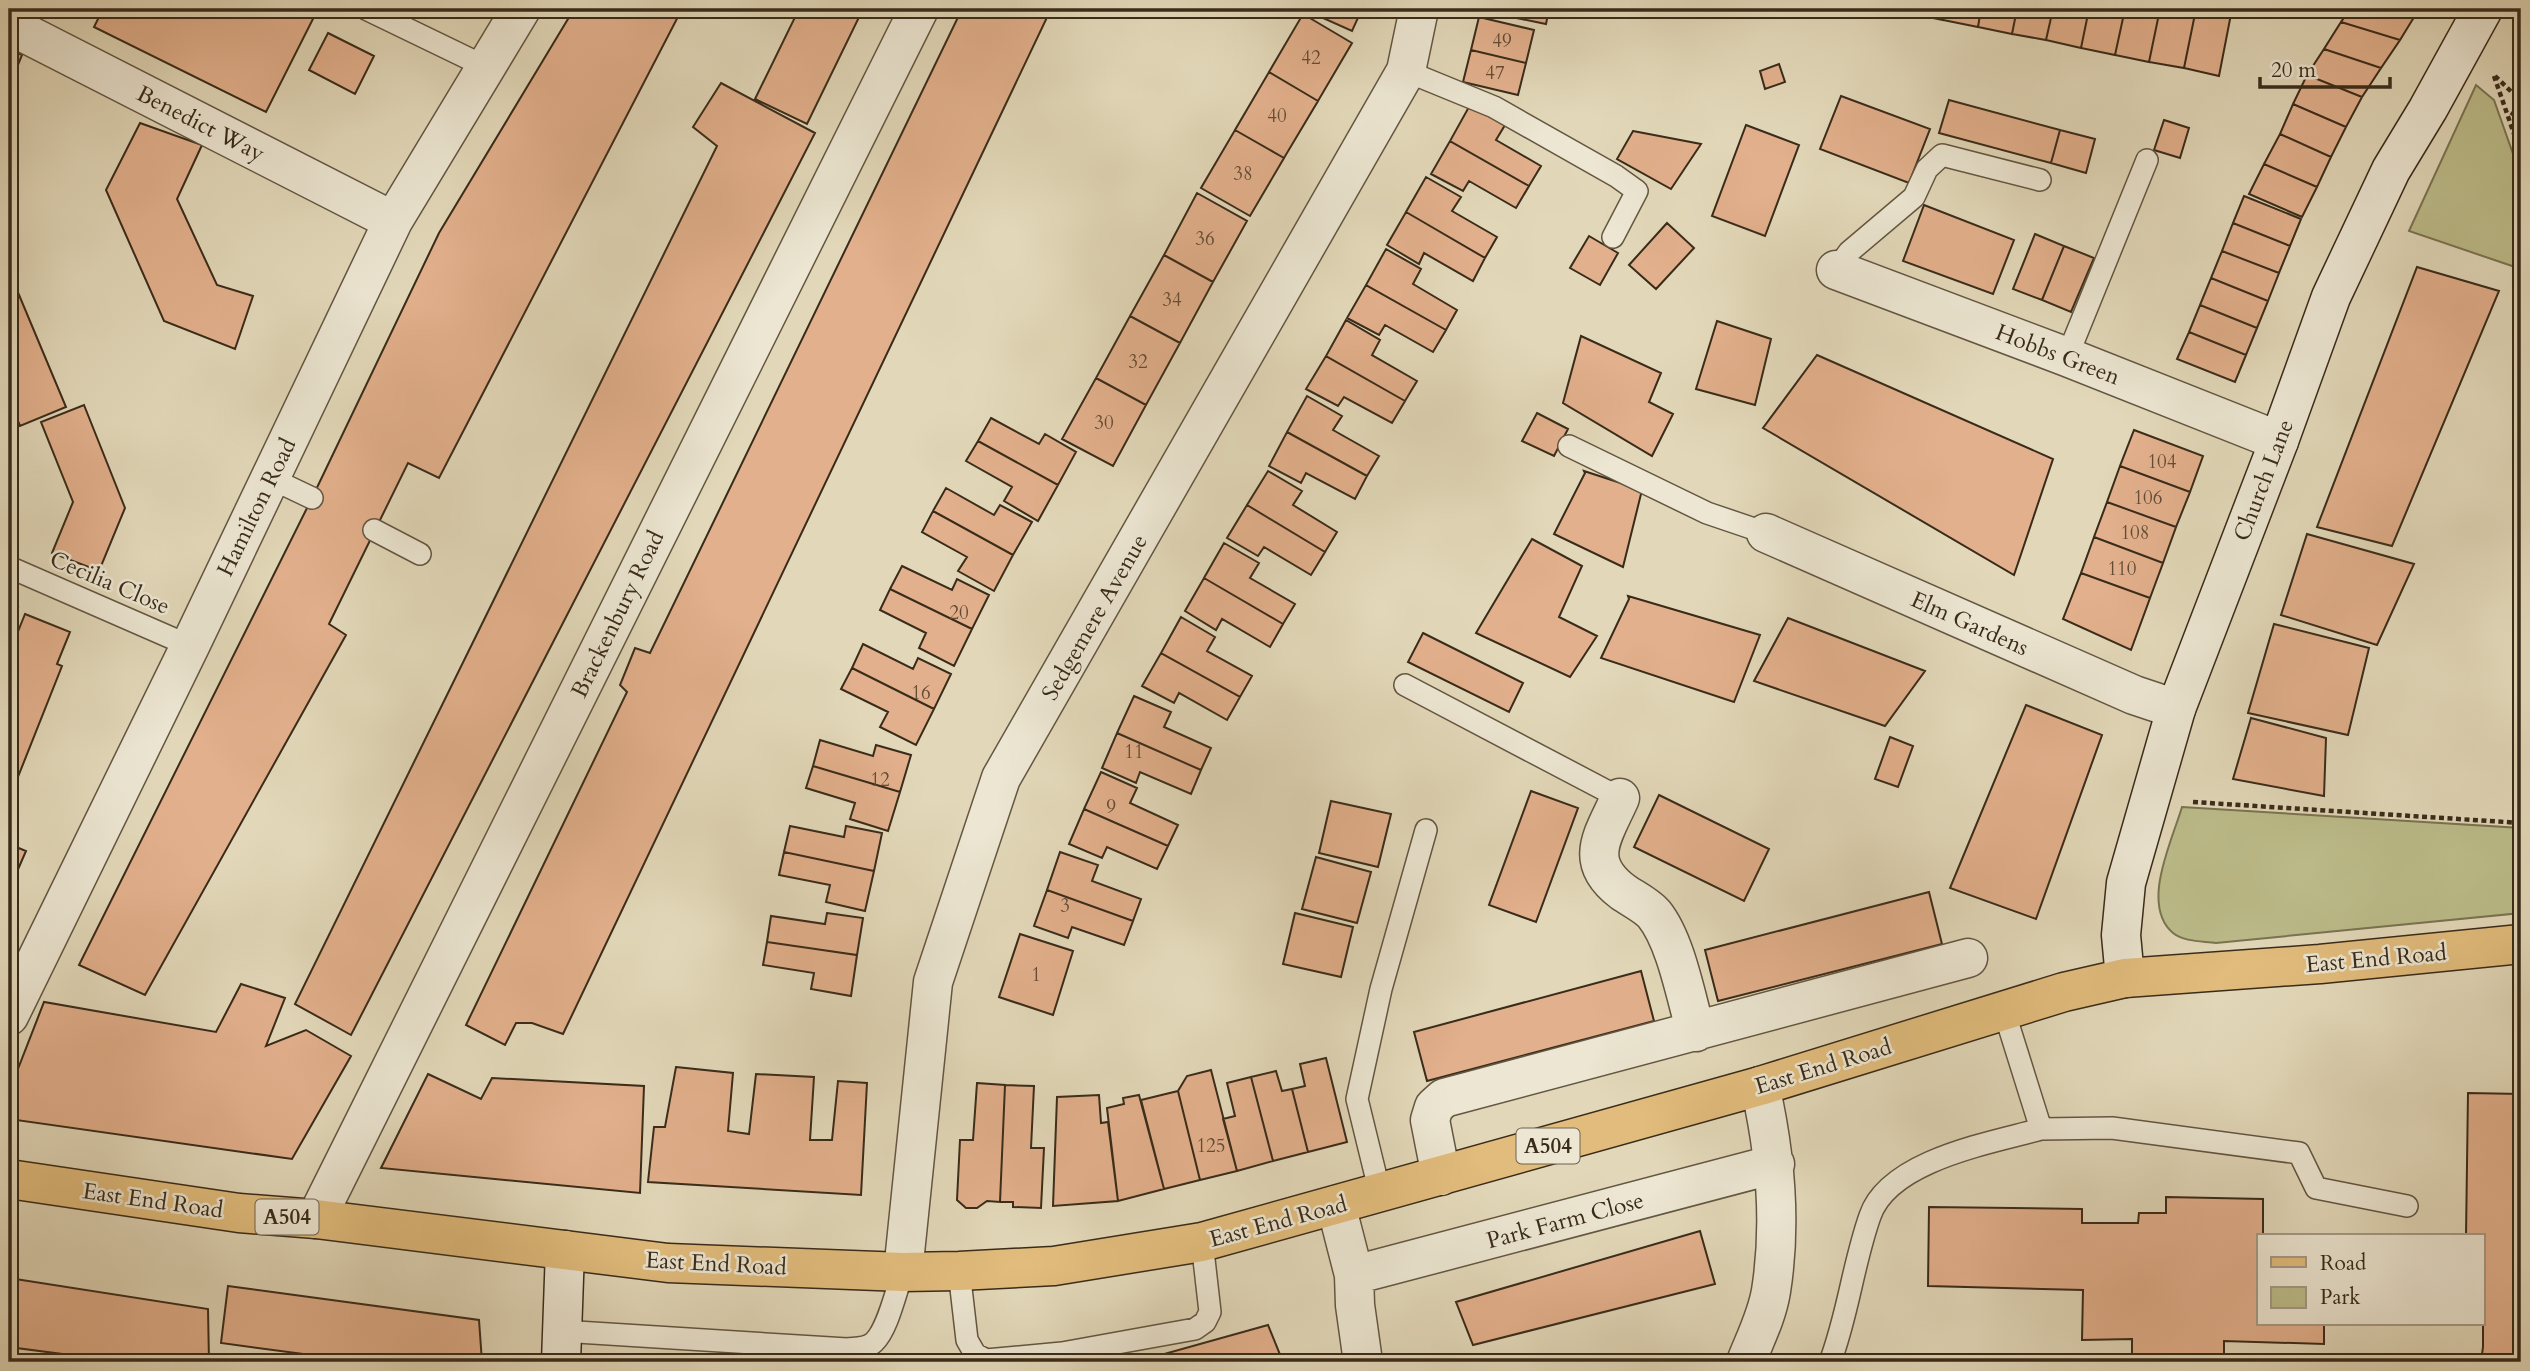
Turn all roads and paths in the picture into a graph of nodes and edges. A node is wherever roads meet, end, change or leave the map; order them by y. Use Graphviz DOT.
graph roads {
  1 [pos="366,9"];
  2 [pos="521,9"];
  3 [pos="919,9"];
  4 [pos="1419,9"];
  5 [pos="2483,9"];
  6 [pos="9,25"];
  7 [pos="486,67"];
  8 [pos="1406,71"];
  9 [pos="2521,101"];
  10 [pos="2521,154"];
  11 [pos="2147,160"];
  12 [pos="2040,180"];
  13 [pos="393,221"];
  14 [pos="1613,237"];
  15 [pos="1836,270"];
  16 [pos="2067,357"];
  17 [pos="2278,441"];
  18 [pos="1569,446"];
  19 [pos="270,478"];
  20 [pos="312,498"];
  21 [pos="374,530"];
  22 [pos="1766,533"];
  23 [pos="420,554"];
  24 [pos="9,567"];
  25 [pos="190,646"];
  26 [pos="1405,685"];
  27 [pos="2176,709"];
  28 [pos="1620,797"];
  29 [pos="2150,799"];
  30 [pos="2521,823"];
  31 [pos="1426,830"];
  32 [pos="2521,944"];
  33 [pos="1968,958"];
  34 [pos="2125,978"];
  35 [pos="2004,1011"];
  36 [pos="9,1016"];
  37 [pos="1696,1032"];
  38 [pos="1760,1086"];
  39 [pos="2042,1129"];
  40 [pos="1775,1164"];
  41 [pos="1441,1176"];
  42 [pos="9,1178"];
  43 [pos="1380,1193"];
  44 [pos="1336,1205"];
  45 [pos="2407,1206"];
  46 [pos="316,1219"];
  47 [pos="1202,1242"];
  48 [pos="565,1250"];
  49 [pos="959,1271"];
  50 [pos="903,1272"];
  51 [pos="1354,1275"];
  52 [pos="561,1347"];
  53 [pos="1363,1362"];
  54 [pos="1746,1362"];
  55 [pos="1830,1362"];
  1 -- 7 [label="lane"];
  2 -- 7 [label="street, Hamilton Road"];
  3 -- 46 [label="street, Brackenbury Road"];
  4 -- 8 [label="street, Sedgemere Avenue"];
  5 -- 17 [label="street, Church Lane"];
  6 -- 13 [label="street, Benedict Way"];
  7 -- 13 [label="street, Hamilton Road"];
  8 -- 14 [label="lane"];
  8 -- 50 [label="street, Sedgemere Avenue"];
  9 -- 10 [label="path"];
  11 -- 16 [label="lane"];
  12 -- 15 [label="lane"];
  13 -- 19 [label="street, Hamilton Road"];
  15 -- 16 [label="street, Hobbs Green"];
  16 -- 17 [label="street, Hobbs Green"];
  17 -- 27 [label="street, Church Lane"];
  18 -- 22 [label="lane"];
  19 -- 20 [label="lane"];
  19 -- 25 [label="street, Hamilton Road"];
  21 -- 23 [label="lane"];
  22 -- 27 [label="street, Elm Gardens"];
  24 -- 25 [label="lane, Cecilia Close"];
  25 -- 36 [label="street, Hamilton Road"];
  26 -- 28 [label="lane"];
  27 -- 29 [label="street, Church Lane"];
  28 -- 37 [label="street"];
  29 -- 30 [label="path"];
  29 -- 34 [label="street, Church Lane"];
  31 -- 43 [label="lane"];
  32 -- 34 [label="main road, East End Road / A504"];
  33 -- 37 [label="street"];
  34 -- 35 [label="main road, East End Road / A504"];
  35 -- 38 [label="main road, East End Road / A504"];
  35 -- 39 [label="lane"];
  37 -- 41 [label="street"];
  38 -- 40 [label="street"];
  38 -- 41 [label="main road, East End Road / A504"];
  39 -- 45 [label="lane"];
  39 -- 55 [label="lane"];
  40 -- 51 [label="street, Park Farm Close"];
  40 -- 54 [label="street"];
  41 -- 43 [label="main road, East End Road / A504"];
  42 -- 46 [label="main road, East End Road / A504"];
  43 -- 44 [label="main road, East End Road / A504"];
  44 -- 47 [label="main road, East End Road / A504"];
  44 -- 51 [label="street"];
  46 -- 48 [label="main road, East End Road / A504"];
  47 -- 49 [label="main road, East End Road / A504"];
  47 -- 49 [label="lane"];
  48 -- 50 [label="main road, East End Road / A504"];
  48 -- 52 [label="street"];
  49 -- 50 [label="main road, East End Road / A504"];
  50 -- 52 [label="lane"];
  51 -- 53 [label="street"];
}
